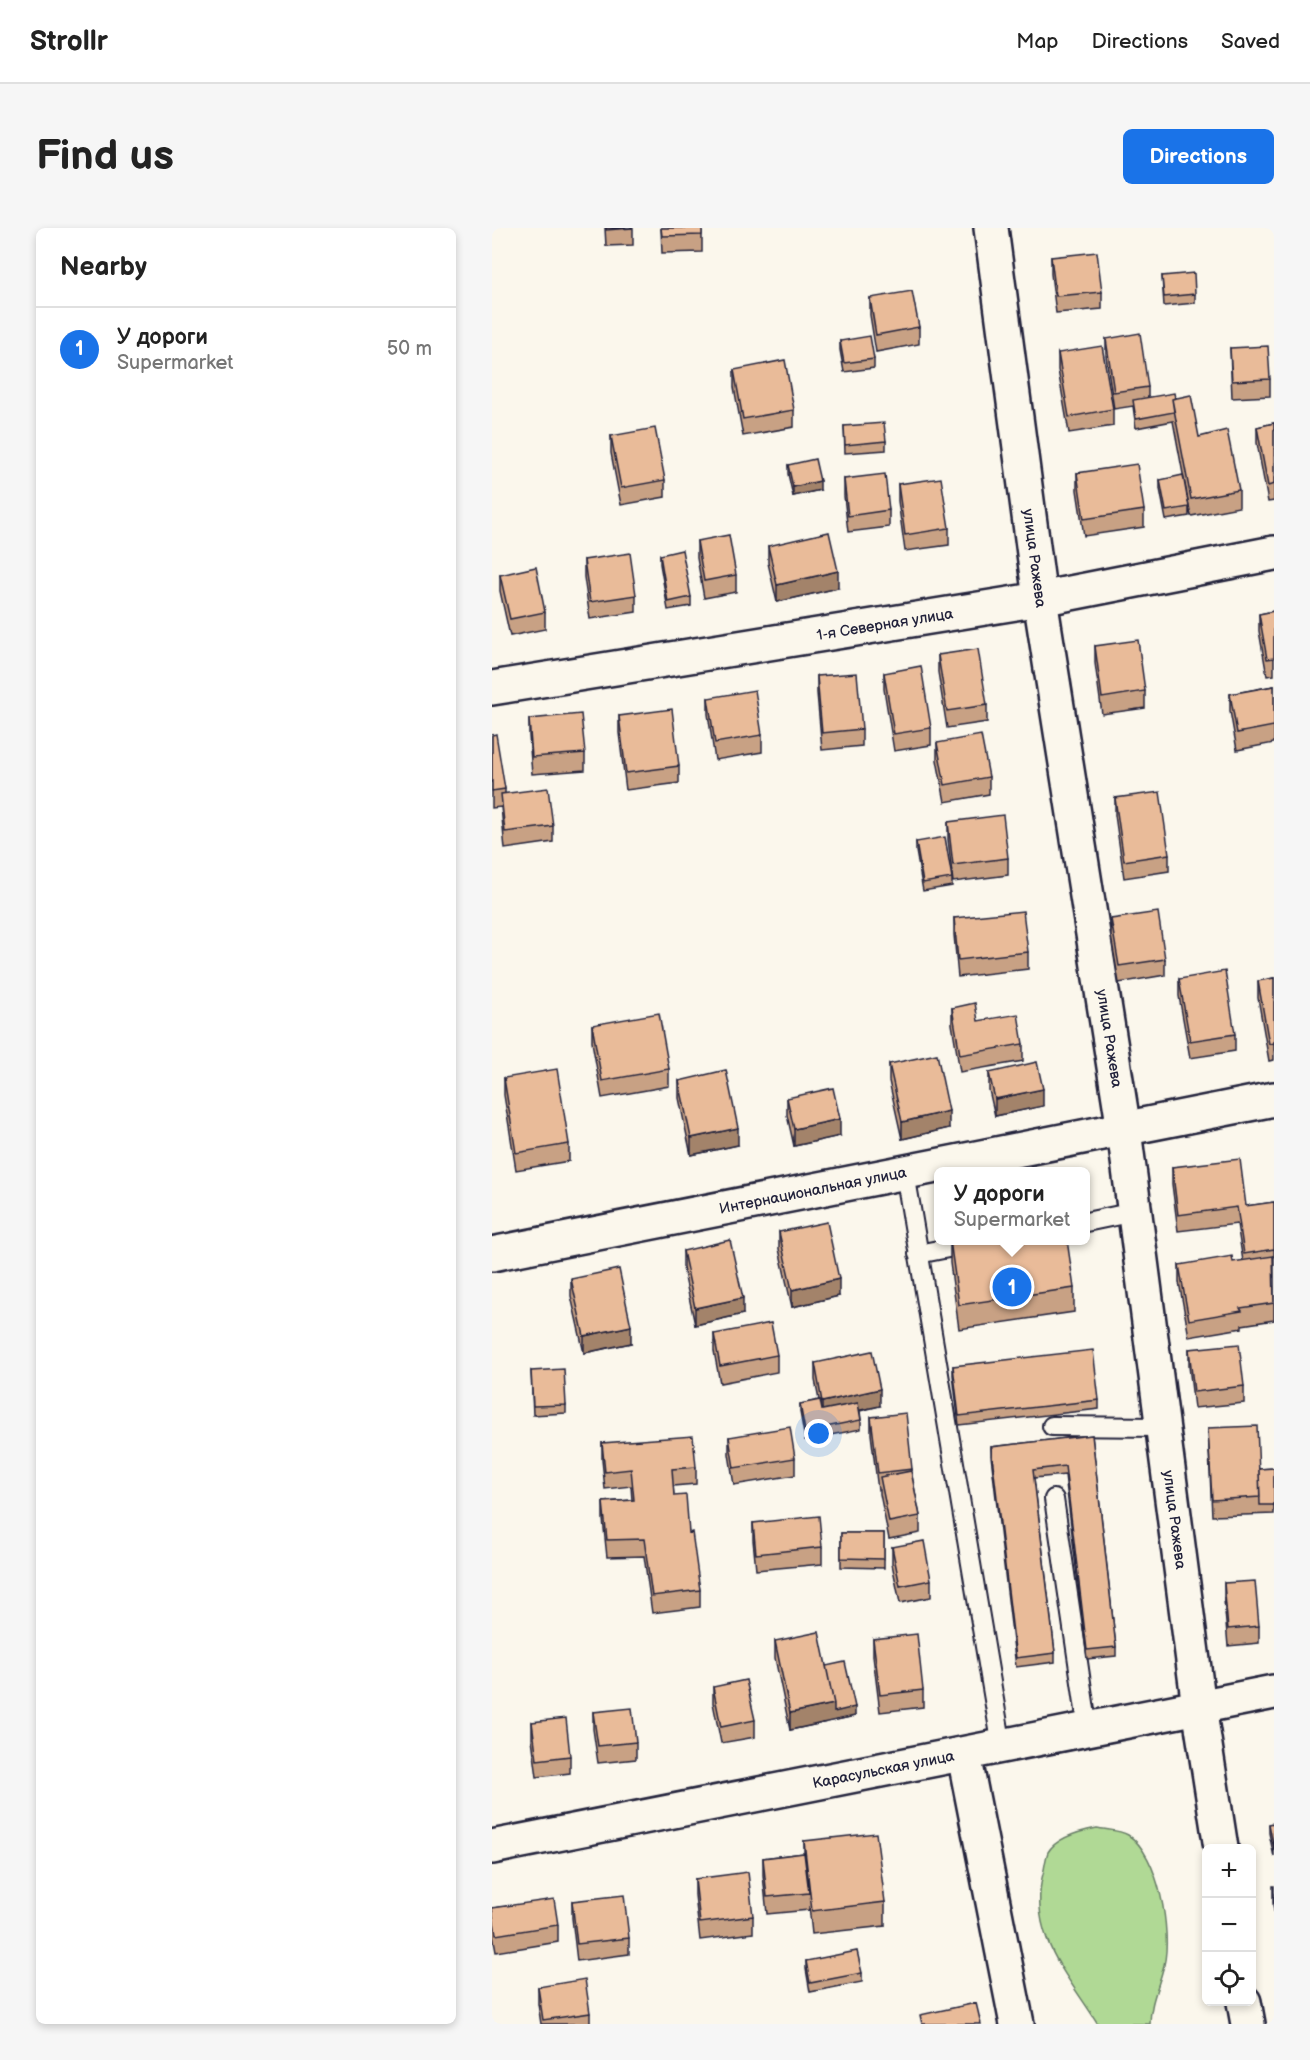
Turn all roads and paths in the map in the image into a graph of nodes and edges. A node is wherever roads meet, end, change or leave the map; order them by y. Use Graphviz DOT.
graph roads {
  1 [pos="991,228"];
  2 [pos="1274,553"];
  3 [pos="1040,599"];
  4 [pos="492,688"];
  5 [pos="1274,1099"];
  6 [pos="1124,1130"];
  7 [pos="934,1167"];
  8 [pos="936,1167"];
  9 [pos="905,1173"];
  10 [pos="1134,1212"];
  11 [pos="1090,1221"];
  12 [pos="964,1245"];
  13 [pos="492,1254"];
  14 [pos="918,1254"];
  15 [pos="1052,1426"];
  16 [pos="1162,1427"];
  17 [pos="1054,1499"];
  18 [pos="1274,1692"];
  19 [pos="1199,1707"];
  20 [pos="1088,1730"];
  21 [pos="1002,1747"];
  22 [pos="964,1755"];
  23 [pos="1220,1844"];
  24 [pos="492,1847"];
  25 [pos="1245,2006"];
  26 [pos="1017,2024"];
  27 [pos="1248,2024"];
  1 -- 3 [label="street, улица Ражева"];
  2 -- 3 [label="street, 1-я Северная улица"];
  3 -- 4 [label="street, 1-я Северная улица"];
  3 -- 6 [label="street, улица Ражева"];
  5 -- 6 [label="street, Интернациональная улица"];
  6 -- 8 [label="street, Интернациональная улица"];
  6 -- 10 [label="street, улица Ражева"];
  7 -- 9 [label="street, Интернациональная улица"];
  9 -- 13 [label="street, Интернациональная улица"];
  9 -- 14 [label="lane"];
  10 -- 11 [label="lane"];
  10 -- 16 [label="street, улица Ражева"];
  12 -- 14 [label="lane"];
  14 -- 21 [label="lane"];
  15 -- 16 [label="lane"];
  16 -- 19 [label="street, улица Ражева"];
  17 -- 20 [label="lane"];
  18 -- 19 [label="street, Карасульская улица"];
  19 -- 20 [label="street, Карасульская улица"];
  19 -- 23 [label="street, улица Ражева"];
  20 -- 21 [label="street, Карасульская улица"];
  21 -- 22 [label="street, Карасульская улица"];
  22 -- 24 [label="street, Карасульская улица"];
  22 -- 26 [label="street"];
  25 -- 27 [label="street"];
}
